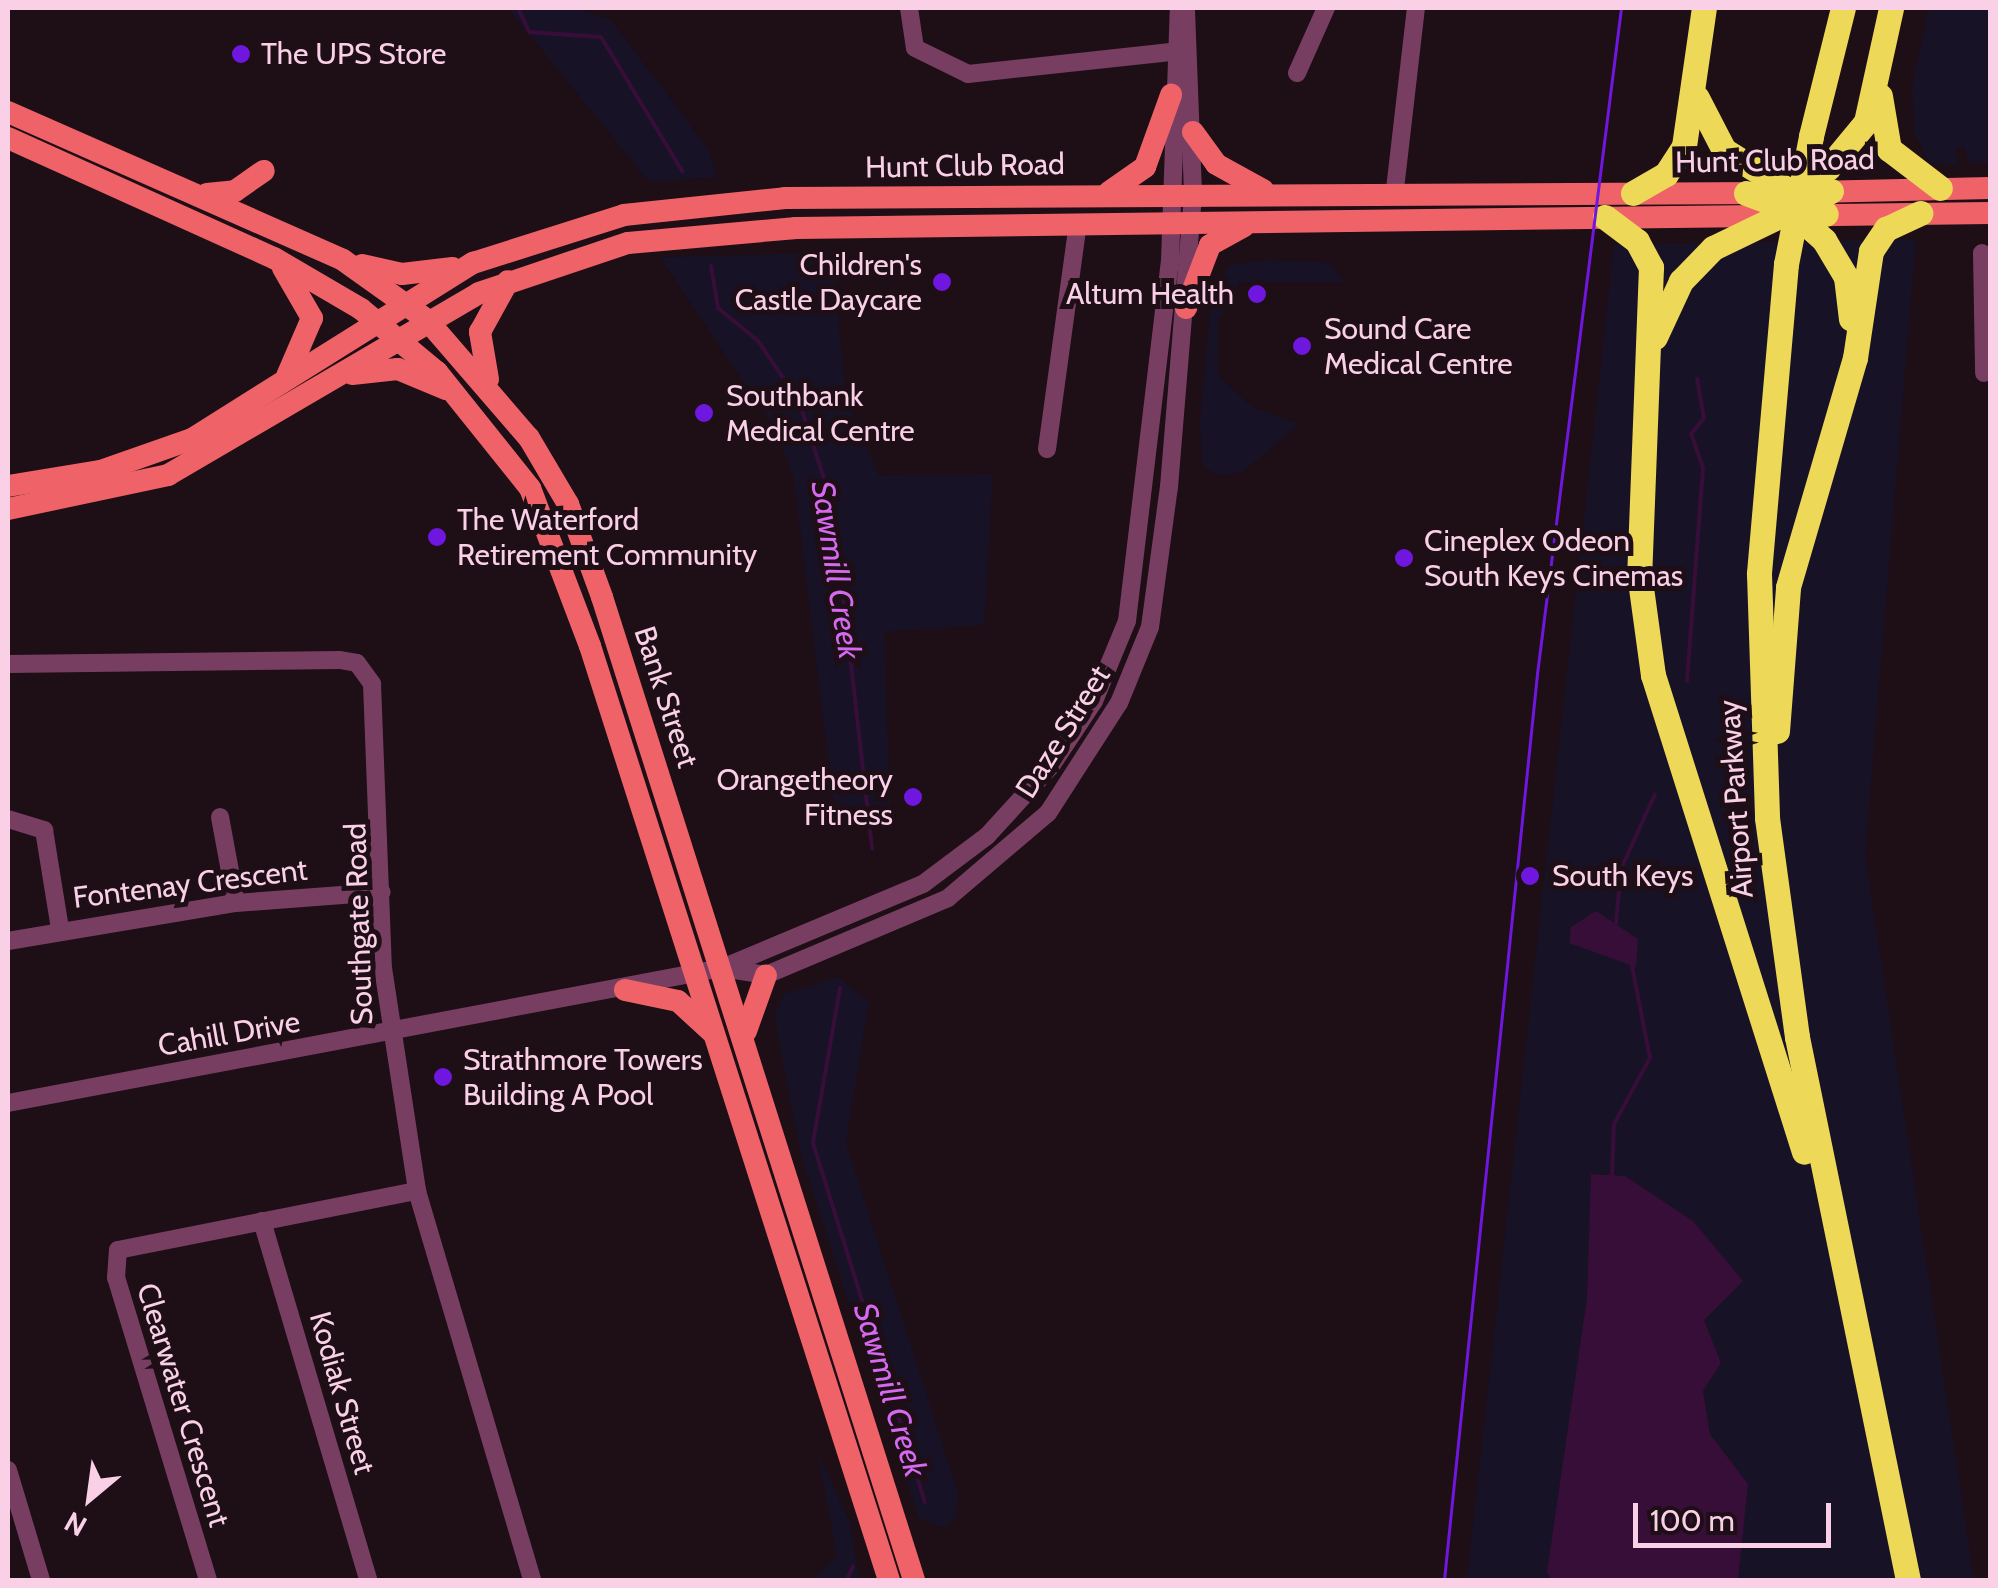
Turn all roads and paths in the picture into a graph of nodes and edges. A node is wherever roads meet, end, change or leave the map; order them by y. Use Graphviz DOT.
graph roads {
  1 [pos="909,8"];
  2 [pos="1182,8"];
  3 [pos="1326,8"];
  4 [pos="1416,8"];
  5 [pos="1704,8"];
  6 [pos="1844,8"];
  7 [pos="1891,8"];
  8 [pos="1171,52"];
  9 [pos="1297,73"];
  10 [pos="1880,76"];
  11 [pos="1694,78"];
  12 [pos="1171,95"];
  13 [pos="9,115"];
  14 [pos="1193,132"];
  15 [pos="8,138"];
  16 [pos="264,170"];
  17 [pos="1940,188"];
  18 [pos="1990,188"];
  19 [pos="1395,189"];
  20 [pos="1184,193"];
  21 [pos="1632,193"];
  22 [pos="204,194"];
  23 [pos="1106,194"];
  24 [pos="1270,194"];
  25 [pos="1786,204"];
  26 [pos="1921,213"];
  27 [pos="624,214"];
  28 [pos="1990,214"];
  29 [pos="251,215"];
  30 [pos="1606,217"];
  31 [pos="1182,223"];
  32 [pos="1255,223"];
  33 [pos="1078,224"];
  34 [pos="237,242"];
  35 [pos="628,242"];
  36 [pos="1982,253"];
  37 [pos="274,258"];
  38 [pos="343,260"];
  39 [pos="466,266"];
  40 [pos="508,282"];
  41 [pos="405,302"];
  42 [pos="1186,308"];
  43 [pos="1988,314"];
  44 [pos="377,320"];
  45 [pos="427,320"];
  46 [pos="402,338"];
  47 [pos="1984,373"];
  48 [pos="344,374"];
  49 [pos="283,382"];
  50 [pos="489,382"];
  51 [pos="1840,388"];
  52 [pos="1646,391"];
  53 [pos="460,397"];
  54 [pos="1047,448"];
  55 [pos="553,478"];
  56 [pos="1144,485"];
  57 [pos="8,486"];
  58 [pos="1169,487"];
  59 [pos="530,488"];
  60 [pos="8,509"];
  61 [pos="1127,621"];
  62 [pos="1150,627"];
  63 [pos="614,640"];
  64 [pos="590,646"];
  65 [pos="8,664"];
  66 [pos="1051,766"];
  67 [pos="1072,782"];
  68 [pos="220,818"];
  69 [pos="8,819"];
  70 [pos="678,829"];
  71 [pos="650,835"];
  72 [pos="382,892"];
  73 [pos="236,903"];
  74 [pos="834,923"];
  75 [pos="60,929"];
  76 [pos="8,941"];
  77 [pos="844,947"];
  78 [pos="722,968"];
  79 [pos="696,974"];
  80 [pos="766,975"];
  81 [pos="626,990"];
  82 [pos="1793,1015"];
  83 [pos="390,1033"];
  84 [pos="717,1039"];
  85 [pos="746,1044"];
  86 [pos="8,1103"];
  87 [pos="417,1191"];
  88 [pos="262,1220"];
  89 [pos="1884,1440"];
  90 [pos="8,1470"];
  91 [pos="899,1572"];
  92 [pos="41,1580"];
  93 [pos="208,1580"];
  94 [pos="368,1580"];
  95 [pos="532,1580"];
  96 [pos="1908,1580"];
  1 -- 8 [label="street"];
  2 -- 8 [label="street"];
  2 -- 14 [label="street"];
  3 -- 9 [label="street"];
  4 -- 19 [label="street"];
  5 -- 11 [label="highway"];
  6 -- 82 [label="highway, Airport Parkway, bridge"];
  7 -- 10 [label="highway"];
  8 -- 12 [label="street"];
  10 -- 17 [label="highway"];
  10 -- 25 [label="highway"];
  11 -- 21 [label="highway"];
  11 -- 25 [label="highway"];
  12 -- 20 [label="street"];
  12 -- 23 [label="main road"];
  13 -- 22 [label="main road, Bank Street"];
  14 -- 20 [label="street"];
  14 -- 24 [label="main road"];
  15 -- 34 [label="main road, Bank Street"];
  16 -- 22 [label="main road"];
  17 -- 18 [label="main road, Hunt Club Road"];
  17 -- 25 [label="main road, Hunt Club Road"];
  19 -- 21 [label="main road, Hunt Club Road"];
  19 -- 24 [label="main road, Hunt Club Road"];
  20 -- 23 [label="main road, Hunt Club Road"];
  20 -- 24 [label="main road, Hunt Club Road"];
  20 -- 31 [label="street, Daze Street"];
  21 -- 25 [label="main road, Hunt Club Road"];
  22 -- 29 [label="main road, Bank Street"];
  23 -- 27 [label="main road, Hunt Club Road"];
  25 -- 26 [label="main road, Hunt Club Road"];
  25 -- 30 [label="main road, Hunt Club Road"];
  25 -- 51 [label="highway"];
  25 -- 52 [label="highway"];
  26 -- 28 [label="main road, Hunt Club Road"];
  26 -- 51 [label="highway"];
  27 -- 35 [label="main road"];
  27 -- 39 [label="main road, Hunt Club Road"];
  29 -- 34 [label="main road"];
  29 -- 38 [label="main road, Bank Street"];
  30 -- 32 [label="main road, Hunt Club Road"];
  30 -- 52 [label="highway"];
  31 -- 32 [label="main road, Hunt Club Road"];
  31 -- 33 [label="main road, Hunt Club Road"];
  31 -- 42 [label="street, Daze Street"];
  31 -- 56 [label="street, Daze Street"];
  32 -- 42 [label="main road"];
  33 -- 35 [label="main road, Hunt Club Road"];
  33 -- 54 [label="street"];
  34 -- 37 [label="main road, Bank Street"];
  35 -- 40 [label="main road, Hunt Club Road"];
  36 -- 43 [label="street"];
  37 -- 44 [label="main road, Bank Street"];
  37 -- 49 [label="main road"];
  38 -- 39 [label="main road"];
  38 -- 41 [label="main road, Bank Street"];
  39 -- 41 [label="main road, Hunt Club Road"];
  40 -- 45 [label="main road, Hunt Club Road"];
  40 -- 50 [label="main road"];
  41 -- 44 [label="main road, Hunt Club Road"];
  41 -- 45 [label="main road, Bank Street"];
  42 -- 58 [label="street, Daze Street"];
  43 -- 47 [label="street"];
  44 -- 46 [label="main road, Bank Street"];
  44 -- 49 [label="main road, Hunt Club Road"];
  45 -- 46 [label="main road, Hunt Club Road"];
  45 -- 50 [label="main road, Bank Street"];
  46 -- 48 [label="main road, Hunt Club Road"];
  46 -- 53 [label="main road, Bank Street"];
  48 -- 53 [label="main road"];
  48 -- 60 [label="main road, Hunt Club Road"];
  49 -- 57 [label="main road, Hunt Club Road"];
  50 -- 55 [label="main road, Bank Street"];
  51 -- 82 [label="highway"];
  52 -- 89 [label="highway"];
  53 -- 59 [label="main road, Bank Street"];
  55 -- 59 [label="main road"];
  55 -- 63 [label="main road, Bank Street"];
  56 -- 58 [label="street"];
  56 -- 61 [label="street, Daze Street"];
  58 -- 62 [label="street, Daze Street"];
  59 -- 64 [label="main road, Bank Street"];
  61 -- 62 [label="street"];
  61 -- 66 [label="street, Daze Street"];
  62 -- 67 [label="street, Daze Street"];
  63 -- 64 [label="main road"];
  63 -- 70 [label="main road, Bank Street"];
  64 -- 71 [label="main road, Bank Street"];
  65 -- 72 [label="street, Southgate Road"];
  66 -- 67 [label="street"];
  66 -- 74 [label="street, Daze Street"];
  67 -- 77 [label="street, Daze Street"];
  68 -- 73 [label="street"];
  69 -- 75 [label="street"];
  70 -- 71 [label="main road"];
  70 -- 78 [label="main road, Bank Street"];
  71 -- 79 [label="main road, Bank Street"];
  72 -- 73 [label="street, Fontenay Crescent"];
  72 -- 83 [label="street, Southgate Road"];
  73 -- 75 [label="street, Fontenay Crescent"];
  74 -- 77 [label="street"];
  74 -- 78 [label="street, Daze Street"];
  75 -- 76 [label="street, Fontenay Crescent"];
  77 -- 80 [label="street, Daze Street"];
  78 -- 79 [label="street, Daze Street"];
  78 -- 80 [label="street, Daze Street"];
  78 -- 85 [label="main road, Bank Street"];
  79 -- 81 [label="street, Cahill Drive"];
  79 -- 84 [label="main road, Bank Street"];
  80 -- 85 [label="main road"];
  81 -- 83 [label="street, Cahill Drive"];
  81 -- 84 [label="main road"];
  82 -- 89 [label="highway, Airport Parkway"];
  83 -- 86 [label="street, Cahill Drive"];
  83 -- 87 [label="street, Southgate Road"];
  84 -- 91 [label="main road, Bank Street"];
  85 -- 91 [label="main road, Bank Street"];
  87 -- 88 [label="street, Clearwater Crescent"];
  87 -- 95 [label="street, Southgate Road"];
  88 -- 93 [label="street, Clearwater Crescent"];
  88 -- 94 [label="street, Kodiak Street"];
  89 -- 96 [label="highway, Airport Parkway"];
  90 -- 92 [label="street"];
}
